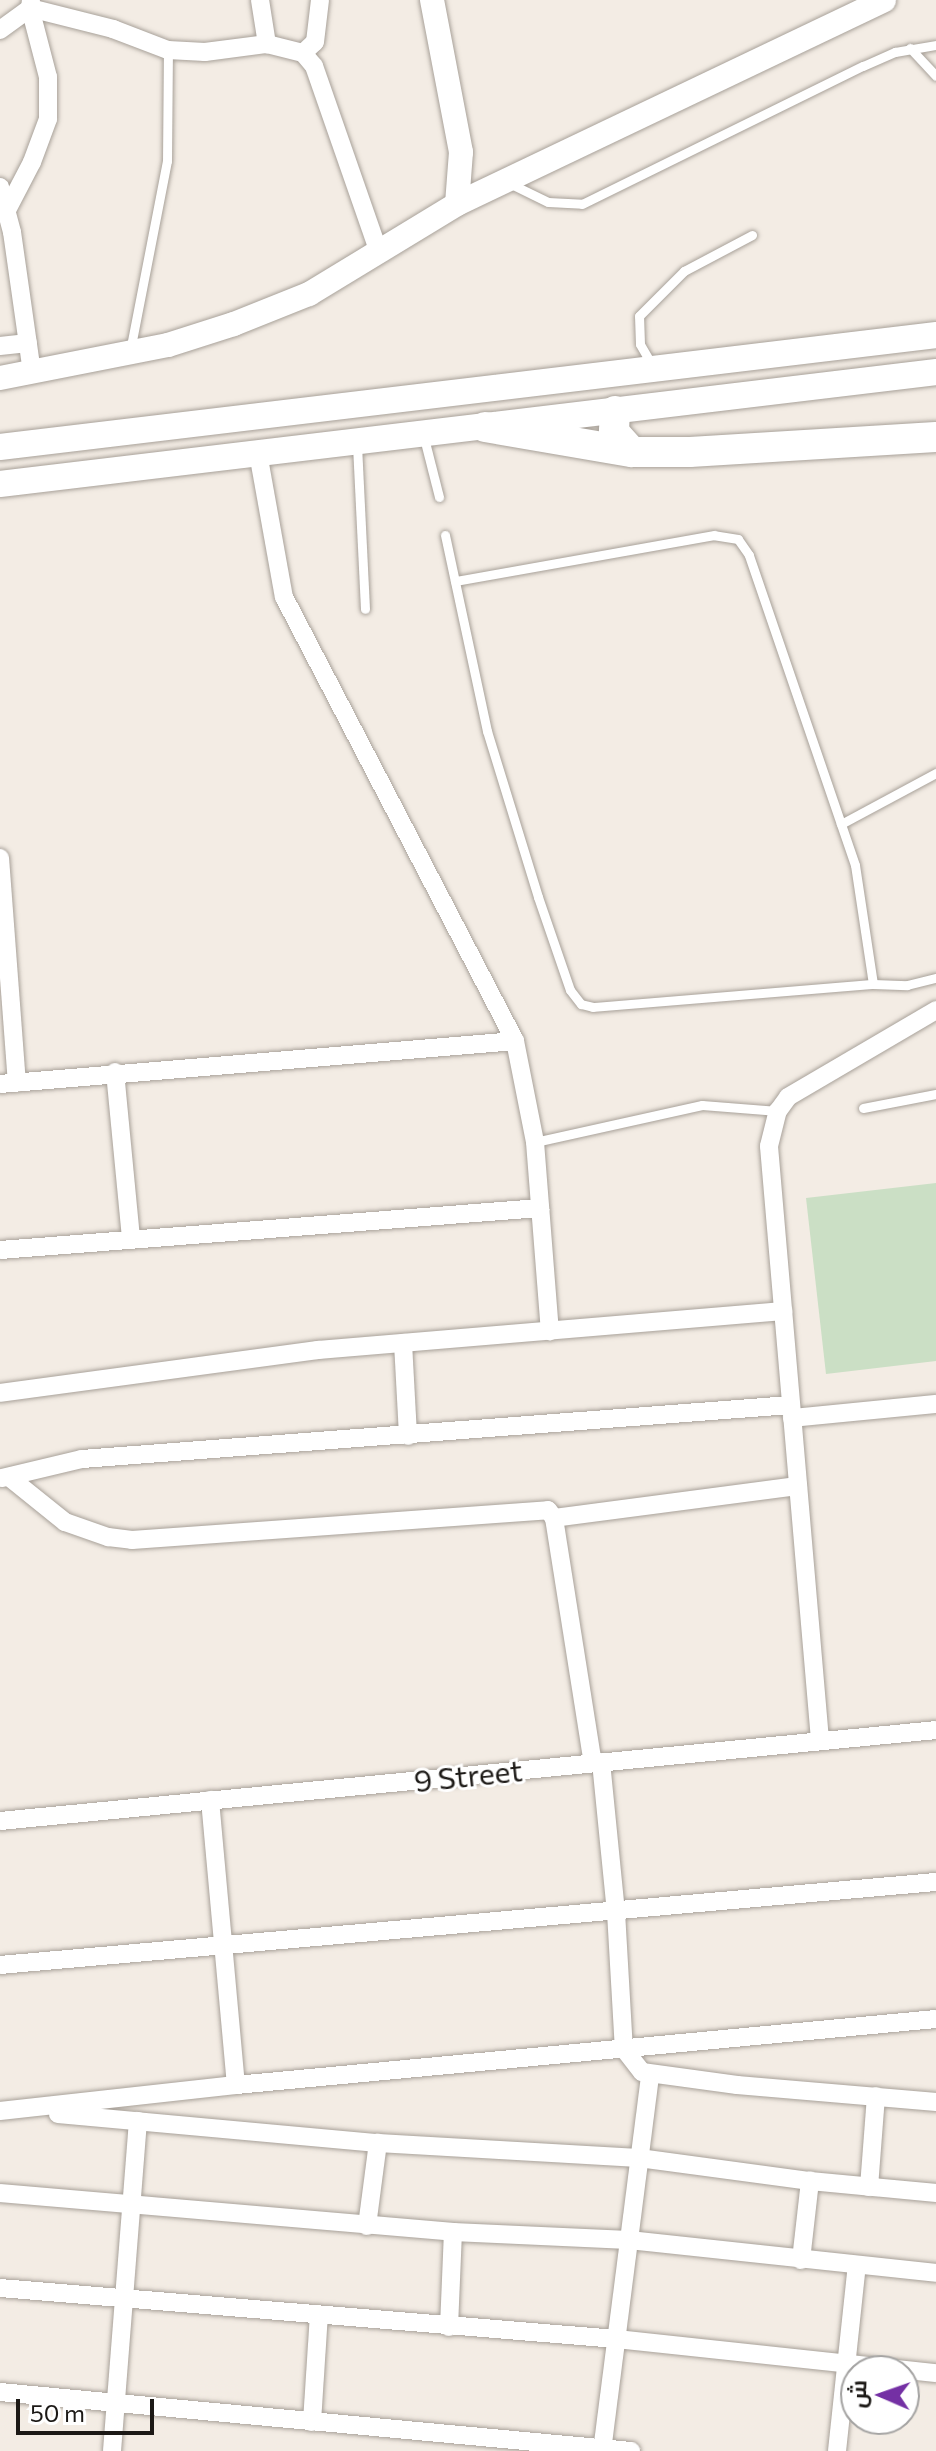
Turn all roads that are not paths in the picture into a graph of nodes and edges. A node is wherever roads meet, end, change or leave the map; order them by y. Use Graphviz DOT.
graph roads {
  1 [pos="260,0"];
  2 [pos="320,0"];
  3 [pos="432,0"];
  4 [pos="884,0"];
  5 [pos="30,4"];
  6 [pos="0,30"];
  7 [pos="267,44"];
  8 [pos="936,45"];
  9 [pos="910,48"];
  10 [pos="168,50"];
  11 [pos="303,53"];
  12 [pos="936,76"];
  13 [pos="505,181"];
  14 [pos="0,187"];
  15 [pos="457,204"];
  16 [pos="7,210"];
  17 [pos="752,235"];
  18 [pos="379,253"];
  19 [pos="936,335"];
  20 [pos="28,343"];
  21 [pos="0,346"];
  22 [pos="129,354"];
  23 [pos="654,368"];
  24 [pos="936,372"];
  25 [pos="32,373"];
  26 [pos="0,378"];
  27 [pos="615,411"];
  28 [pos="485,427"];
  29 [pos="423,434"];
  30 [pos="83,436"];
  31 [pos="936,437"];
  32 [pos="357,442"];
  33 [pos="0,447"];
  34 [pos="632,452"];
  35 [pos="258,453"];
  36 [pos="86,475"];
  37 [pos="0,484"];
  38 [pos="439,497"];
  39 [pos="445,535"];
  40 [pos="455,581"];
  41 [pos="365,609"];
  42 [pos="936,773"];
  43 [pos="841,824"];
  44 [pos="0,858"];
  45 [pos="936,978"];
  46 [pos="873,984"];
  47 [pos="936,1010"];
  48 [pos="515,1041"];
  49 [pos="115,1072"];
  50 [pos="9,1083"];
  51 [pos="936,1094"];
  52 [pos="863,1108"];
  53 [pos="778,1111"];
  54 [pos="535,1142"];
  55 [pos="540,1208"];
  56 [pos="131,1238"];
  57 [pos="0,1250"];
  58 [pos="783,1311"];
  59 [pos="550,1331"];
  60 [pos="403,1343"];
  61 [pos="0,1393"];
  62 [pos="936,1404"];
  63 [pos="792,1411"];
  64 [pos="408,1436"];
  65 [pos="4,1478"];
  66 [pos="798,1486"];
  67 [pos="554,1518"];
  68 [pos="936,1730"];
  69 [pos="820,1740"];
  70 [pos="597,1762"];
  71 [pos="210,1800"];
  72 [pos="0,1821"];
  73 [pos="936,1882"];
  74 [pos="616,1912"];
  75 [pos="224,1948"];
  76 [pos="0,1965"];
  77 [pos="936,2019"];
  78 [pos="624,2049"];
  79 [pos="650,2075"];
  80 [pos="236,2085"];
  81 [pos="876,2096"];
  82 [pos="936,2102"];
  83 [pos="19,2110"];
  84 [pos="0,2111"];
  85 [pos="138,2121"];
  86 [pos="378,2143"];
  87 [pos="639,2158"];
  88 [pos="810,2181"];
  89 [pos="869,2187"];
  90 [pos="0,2193"];
  91 [pos="936,2193"];
  92 [pos="132,2202"];
  93 [pos="367,2226"];
  94 [pos="453,2232"];
  95 [pos="629,2240"];
  96 [pos="801,2260"];
  97 [pos="857,2265"];
  98 [pos="936,2273"];
  99 [pos="0,2288"];
  100 [pos="124,2297"];
  101 [pos="319,2315"];
  102 [pos="449,2327"];
  103 [pos="616,2339"];
  104 [pos="847,2355"];
  105 [pos="840,2364"];
  106 [pos="0,2392"];
  107 [pos="115,2400"];
  108 [pos="312,2422"];
  109 [pos="840,2422"];
  110 [pos="432,2431"];
  111 [pos="602,2450"];
  112 [pos="112,2451"];
  113 [pos="430,2451"];
  114 [pos="631,2451"];
  115 [pos="837,2451"];
  1 -- 7 [label="street"];
  2 -- 11 [label="street"];
  3 -- 15 [label="street"];
  4 -- 13 [label="street"];
  5 -- 6 [label="street"];
  5 -- 10 [label="street"];
  5 -- 16 [label="street"];
  7 -- 10 [label="street"];
  7 -- 11 [label="street"];
  8 -- 9 [label="lane"];
  9 -- 12 [label="lane"];
  9 -- 13 [label="lane"];
  10 -- 22 [label="lane"];
  11 -- 18 [label="street"];
  13 -- 15 [label="street"];
  14 -- 16 [label="street"];
  15 -- 18 [label="street"];
  16 -- 20 [label="street"];
  17 -- 23 [label="lane"];
  18 -- 22 [label="street"];
  19 -- 23 [label="main road"];
  20 -- 21 [label="street"];
  20 -- 25 [label="street"];
  22 -- 25 [label="street"];
  23 -- 30 [label="main road"];
  24 -- 27 [label="main road"];
  25 -- 26 [label="street"];
  27 -- 28 [label="main road"];
  27 -- 34 [label="highway"];
  28 -- 29 [label="main road"];
  28 -- 34 [label="highway"];
  29 -- 32 [label="main road"];
  29 -- 38 [label="lane"];
  30 -- 33 [label="main road"];
  30 -- 36 [label="main road"];
  31 -- 34 [label="highway"];
  32 -- 35 [label="main road"];
  32 -- 41 [label="lane"];
  35 -- 36 [label="main road"];
  35 -- 48 [label="street"];
  36 -- 37 [label="main road"];
  39 -- 40 [label="lane"];
  40 -- 43 [label="lane"];
  40 -- 46 [label="lane"];
  42 -- 43 [label="lane"];
  43 -- 46 [label="lane"];
  44 -- 50 [label="street"];
  45 -- 46 [label="lane"];
  47 -- 53 [label="street"];
  48 -- 49 [label="street"];
  48 -- 54 [label="street"];
  49 -- 50 [label="street"];
  49 -- 56 [label="street"];
  51 -- 52 [label="lane"];
  53 -- 54 [label="lane"];
  53 -- 58 [label="street"];
  54 -- 55 [label="street"];
  55 -- 56 [label="street"];
  55 -- 59 [label="street"];
  56 -- 57 [label="street"];
  58 -- 59 [label="street"];
  58 -- 63 [label="street"];
  59 -- 60 [label="street"];
  60 -- 61 [label="street"];
  60 -- 64 [label="street"];
  62 -- 63 [label="street"];
  63 -- 64 [label="street"];
  63 -- 66 [label="street"];
  64 -- 65 [label="street"];
  65 -- 67 [label="street"];
  66 -- 67 [label="street"];
  66 -- 69 [label="street"];
  67 -- 70 [label="street"];
  68 -- 69 [label="street, 9 Street"];
  69 -- 70 [label="street, 9 Street"];
  70 -- 71 [label="street, 9 Street"];
  70 -- 74 [label="street"];
  71 -- 72 [label="street, 9 Street"];
  71 -- 75 [label="street"];
  73 -- 74 [label="street"];
  74 -- 75 [label="street"];
  74 -- 78 [label="street"];
  75 -- 76 [label="street"];
  75 -- 80 [label="street"];
  77 -- 78 [label="street"];
  78 -- 79 [label="street"];
  78 -- 80 [label="street"];
  79 -- 81 [label="street"];
  79 -- 87 [label="street"];
  80 -- 83 [label="street"];
  81 -- 82 [label="street"];
  81 -- 89 [label="street"];
  83 -- 84 [label="street"];
  83 -- 85 [label="street"];
  85 -- 86 [label="street"];
  85 -- 92 [label="street"];
  86 -- 87 [label="street"];
  86 -- 93 [label="street"];
  87 -- 88 [label="street"];
  87 -- 95 [label="street"];
  88 -- 89 [label="street"];
  88 -- 96 [label="street"];
  89 -- 91 [label="street"];
  90 -- 92 [label="street"];
  92 -- 93 [label="street"];
  92 -- 100 [label="street"];
  93 -- 94 [label="street"];
  94 -- 95 [label="street"];
  94 -- 102 [label="street"];
  95 -- 96 [label="street"];
  95 -- 103 [label="street"];
  96 -- 97 [label="street"];
  97 -- 98 [label="street"];
  97 -- 104 [label="street"];
  99 -- 100 [label="street"];
  100 -- 101 [label="street"];
  100 -- 107 [label="street"];
  101 -- 102 [label="street"];
  101 -- 108 [label="street"];
  102 -- 103 [label="street"];
  103 -- 105 [label="street"];
  103 -- 111 [label="street"];
  106 -- 107 [label="street"];
  107 -- 108 [label="street"];
  107 -- 112 [label="street"];
  108 -- 110 [label="street"];
  109 -- 115 [label="street"];
  110 -- 111 [label="street"];
  110 -- 113 [label="street"];
  111 -- 114 [label="street"];
}
